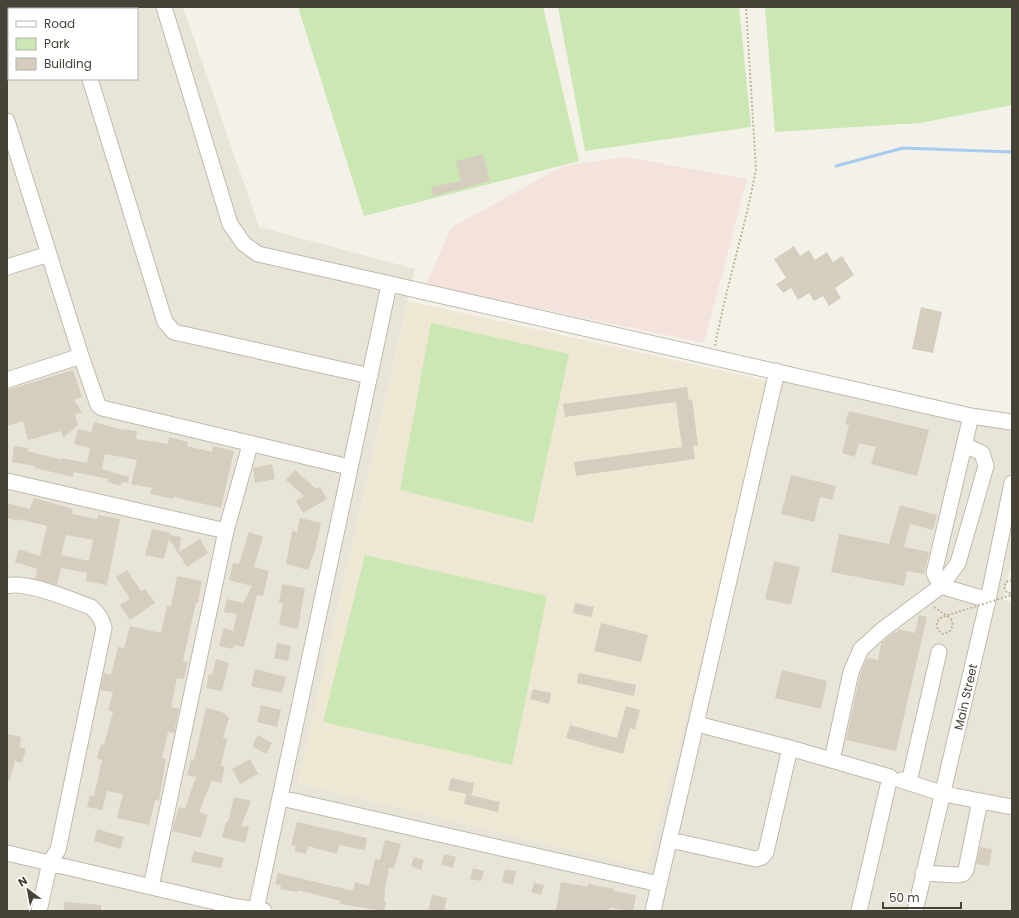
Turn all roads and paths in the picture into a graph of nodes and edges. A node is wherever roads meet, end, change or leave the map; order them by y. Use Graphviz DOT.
graph roads {
  1 [pos="164,7"];
  2 [pos="746,7"];
  3 [pos="90,80"];
  4 [pos="7,121"];
  5 [pos="12,158"];
  6 [pos="49,254"];
  7 [pos="7,267"];
  8 [pos="388,285"];
  9 [pos="81,356"];
  10 [pos="713,357"];
  11 [pos="777,371"];
  12 [pos="370,376"];
  13 [pos="7,380"];
  14 [pos="971,416"];
  15 [pos="1012,422"];
  16 [pos="250,445"];
  17 [pos="964,446"];
  18 [pos="349,467"];
  19 [pos="7,481"];
  20 [pos="1012,483"];
  21 [pos="1008,527"];
  22 [pos="226,532"];
  23 [pos="1008,578"];
  24 [pos="1012,579"];
  25 [pos="7,586"];
  26 [pos="941,586"];
  27 [pos="1011,594"];
  28 [pos="926,596"];
  29 [pos="988,600"];
  30 [pos="939,652"];
  31 [pos="697,724"];
  32 [pos="790,748"];
  33 [pos="832,760"];
  34 [pos="890,777"];
  35 [pos="909,782"];
  36 [pos="944,794"];
  37 [pos="281,798"];
  38 [pos="980,801"];
  39 [pos="1012,808"];
  40 [pos="670,840"];
  41 [pos="7,852"];
  42 [pos="50,862"];
  43 [pos="923,873"];
  44 [pos="659,884"];
  45 [pos="151,887"];
  46 [pos="232,909"];
  47 [pos="260,910"];
  48 [pos="39,911"];
  49 [pos="653,911"];
  50 [pos="859,911"];
  51 [pos="915,911"];
  1 -- 8 [label="street"];
  2 -- 10 [label="path"];
  3 -- 12 [label="street"];
  4 -- 5 [label="street"];
  5 -- 6 [label="street"];
  6 -- 7 [label="street"];
  6 -- 9 [label="street"];
  8 -- 10 [label="street"];
  8 -- 12 [label="street"];
  9 -- 13 [label="street"];
  9 -- 16 [label="street"];
  10 -- 11 [label="street"];
  11 -- 14 [label="street"];
  11 -- 31 [label="street"];
  12 -- 18 [label="street"];
  14 -- 15 [label="street"];
  14 -- 17 [label="street"];
  16 -- 18 [label="street"];
  16 -- 22 [label="street"];
  17 -- 26 [label="street"];
  17 -- 26 [label="street"];
  18 -- 37 [label="street"];
  19 -- 22 [label="street"];
  20 -- 21 [label="street, Main Street"];
  21 -- 29 [label="street, Main Street"];
  22 -- 45 [label="street"];
  23 -- 24 [label="path"];
  24 -- 27 [label="path"];
  25 -- 42 [label="street"];
  26 -- 28 [label="street"];
  26 -- 29 [label="street"];
  27 -- 28 [label="path, bridge"];
  28 -- 33 [label="street"];
  29 -- 36 [label="street, Main Street"];
  30 -- 35 [label="street"];
  31 -- 32 [label="street"];
  31 -- 40 [label="street"];
  32 -- 33 [label="street"];
  32 -- 40 [label="street"];
  33 -- 34 [label="street"];
  34 -- 35 [label="street"];
  34 -- 50 [label="street"];
  35 -- 36 [label="street"];
  36 -- 38 [label="street"];
  36 -- 43 [label="street, Main Street"];
  37 -- 44 [label="street"];
  37 -- 47 [label="street"];
  38 -- 39 [label="street"];
  38 -- 43 [label="street"];
  40 -- 44 [label="street"];
  41 -- 42 [label="street"];
  42 -- 45 [label="street"];
  42 -- 48 [label="street"];
  43 -- 51 [label="street, Main Street"];
  44 -- 49 [label="street"];
  45 -- 46 [label="street"];
  46 -- 47 [label="street"];
}
